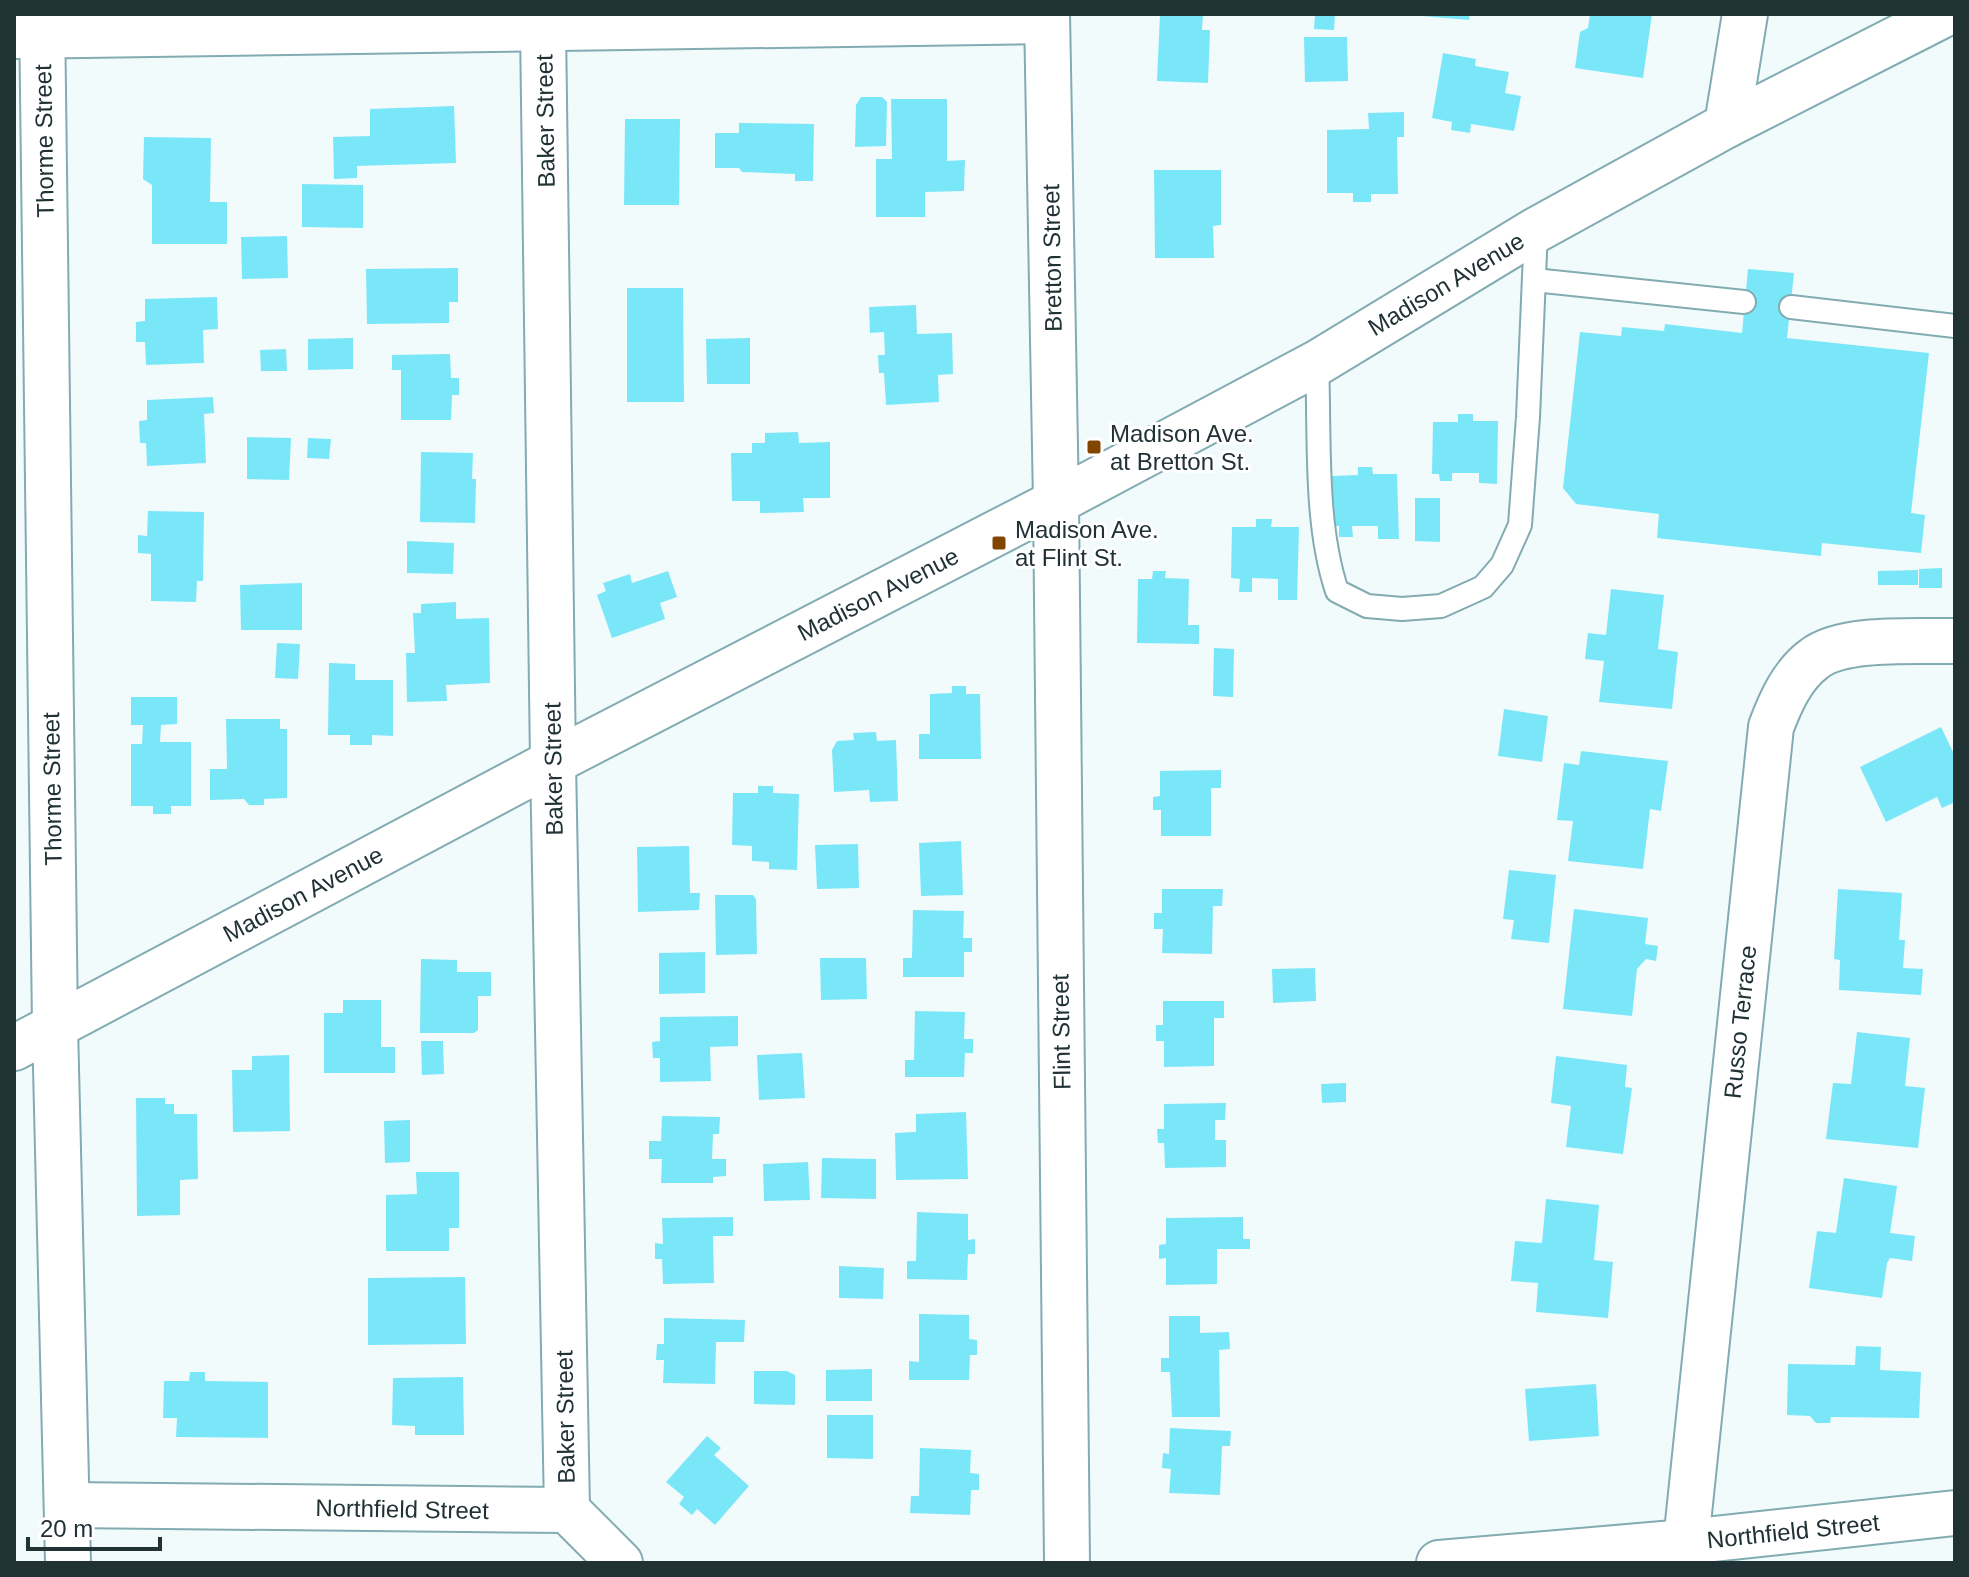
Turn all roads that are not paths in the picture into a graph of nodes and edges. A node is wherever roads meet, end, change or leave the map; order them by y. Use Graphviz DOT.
graph roads {
  1 [pos="1745,14"];
  2 [pos="1945,14"];
  3 [pos="1047,17"];
  4 [pos="543,27"];
  5 [pos="33,29"];
  6 [pos="1727,125"];
  7 [pos="1536,230"];
  8 [pos="1534,280"];
  9 [pos="1744,302"];
  10 [pos="1791,307"];
  11 [pos="1955,326"];
  12 [pos="1317,363"];
  13 [pos="1056,502"];
  14 [pos="1955,641"];
  15 [pos="553,762"];
  16 [pos="55,1026"];
  17 [pos="14,1048"];
  18 [pos="68,1505"];
  19 [pos="567,1510"];
  20 [pos="1955,1513"];
  21 [pos="1686,1542"];
  22 [pos="68,1563"];
  23 [pos="620,1563"];
  24 [pos="1067,1563"];
  25 [pos="1439,1563"];
  1 -- 6 [label="street"];
  2 -- 6 [label="street, Madison Avenue"];
  3 -- 4 [label="street"];
  3 -- 13 [label="street, Bretton Street"];
  4 -- 5 [label="street"];
  4 -- 15 [label="street, Baker Street"];
  5 -- 16 [label="street, Thorme Street"];
  6 -- 7 [label="street, Madison Avenue"];
  7 -- 8 [label="lane"];
  7 -- 12 [label="street, Madison Avenue"];
  8 -- 9 [label="lane"];
  8 -- 12 [label="lane"];
  10 -- 11 [label="lane"];
  12 -- 13 [label="street, Madison Avenue"];
  13 -- 15 [label="street, Madison Avenue"];
  13 -- 24 [label="street, Flint Street"];
  14 -- 21 [label="street, Russo Terrace"];
  15 -- 16 [label="street, Madison Avenue"];
  15 -- 19 [label="street, Baker Street"];
  16 -- 17 [label="street, Madison Avenue"];
  16 -- 18 [label="street, Thorme Street"];
  18 -- 19 [label="street, Northfield Street"];
  18 -- 22 [label="street, Thorme Street"];
  19 -- 23 [label="street"];
  20 -- 21 [label="street, Northfield Street"];
  21 -- 25 [label="street, Northfield Street"];
}
